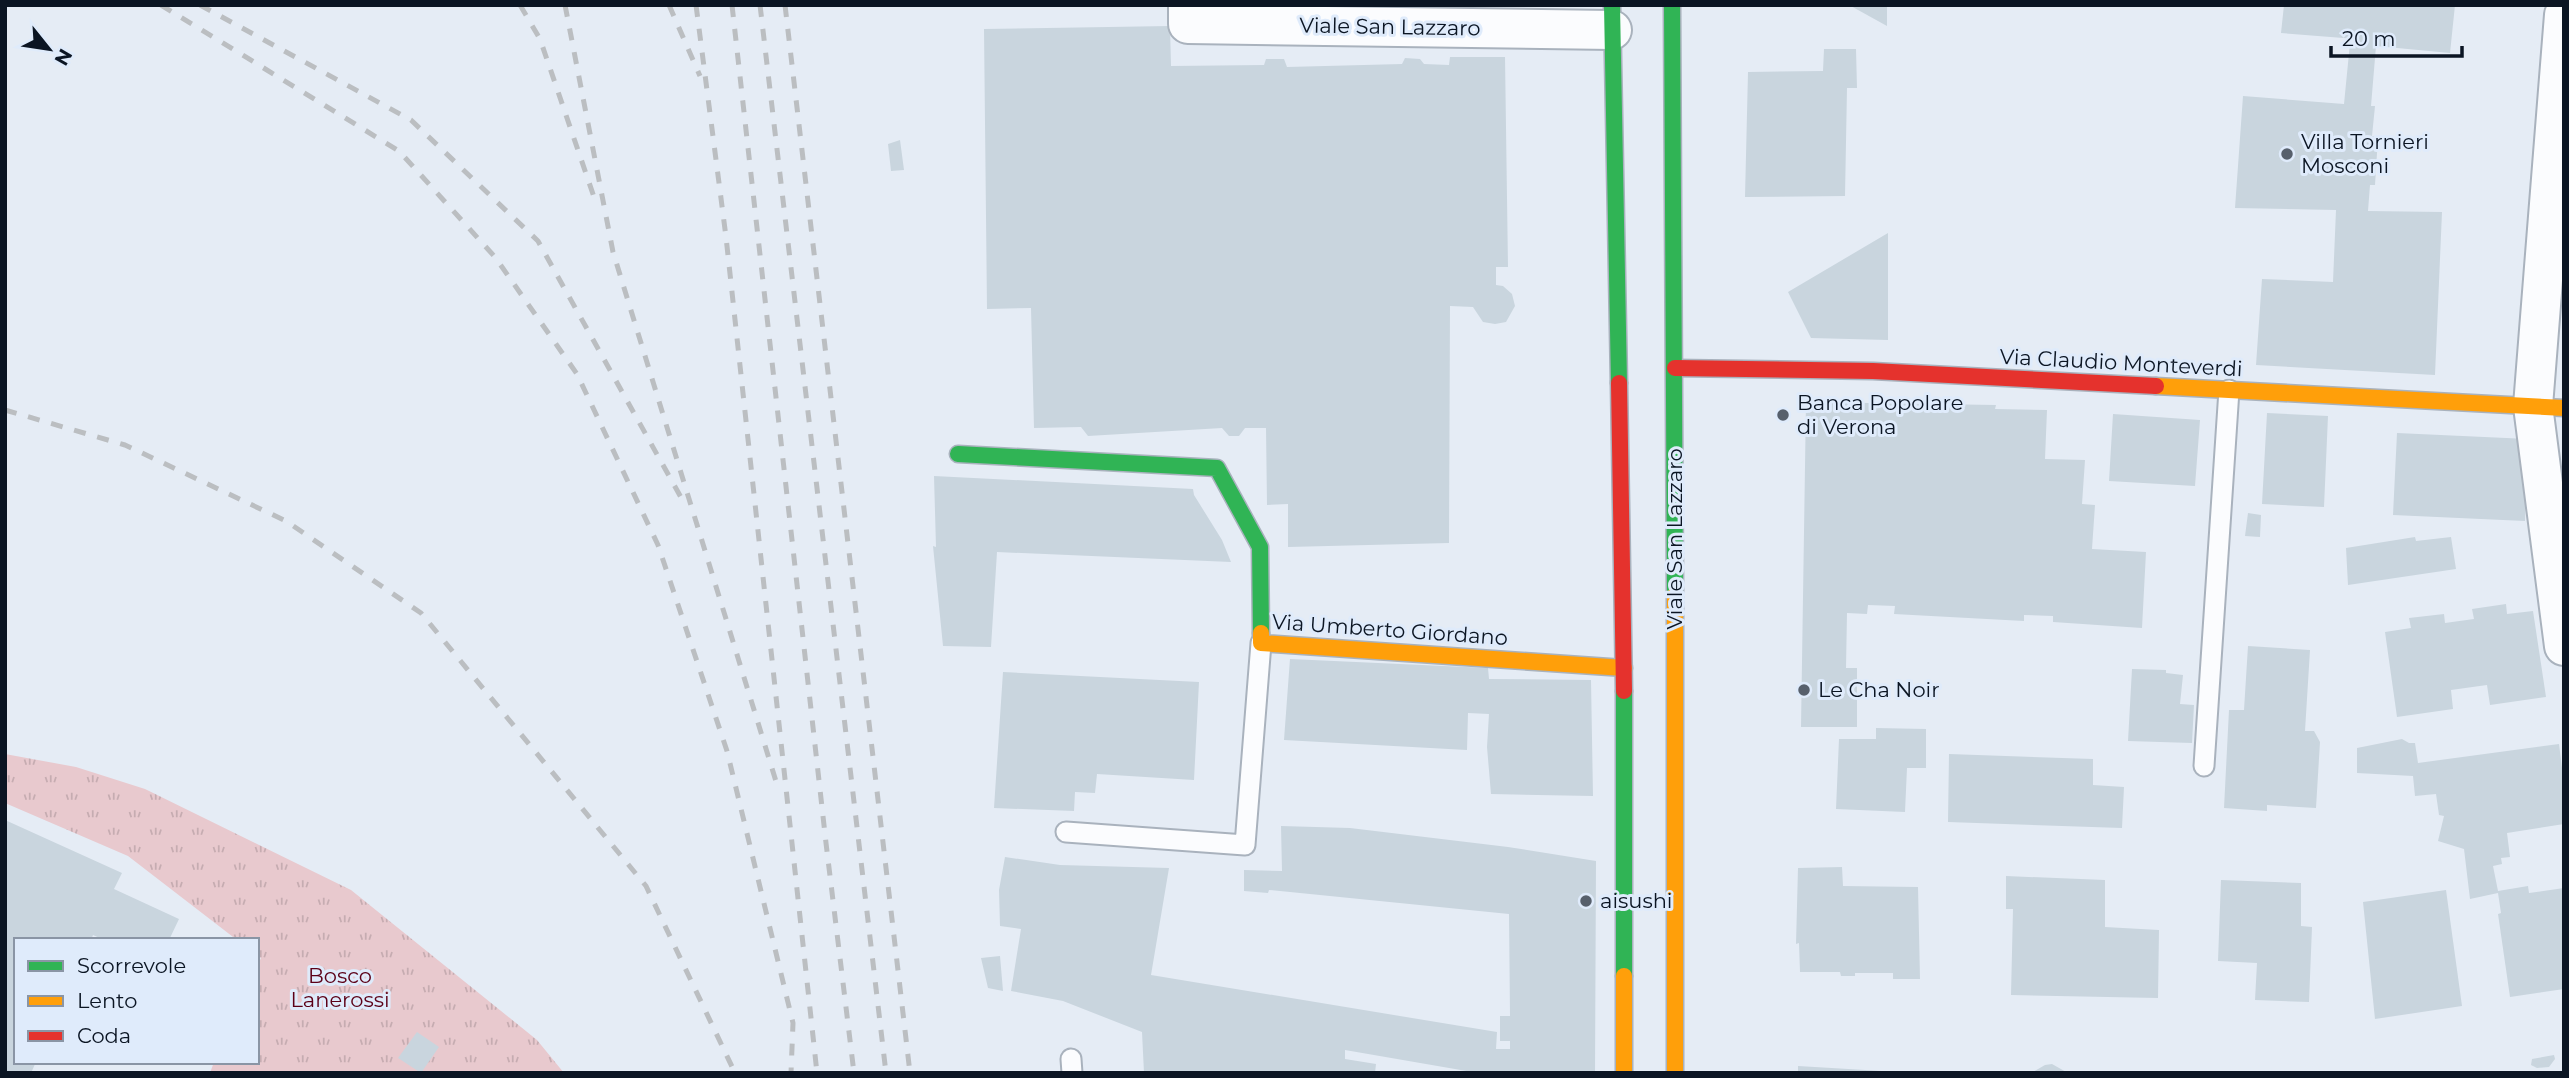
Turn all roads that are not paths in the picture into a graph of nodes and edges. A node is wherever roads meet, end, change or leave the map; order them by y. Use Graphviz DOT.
graph roads {
  1 [pos="1188,5"];
  2 [pos="1672,5"];
  3 [pos="2564,15"];
  4 [pos="1612,18"];
  5 [pos="1675,368"];
  6 [pos="2228,390"];
  7 [pos="2549,407"];
  8 [pos="958,454"];
  9 [pos="1261,643"];
  10 [pos="2564,646"];
  11 [pos="1624,668"];
  12 [pos="2204,766"];
  13 [pos="1066,832"];
  14 [pos="1624,1073"];
  15 [pos="1675,1073"];
  1 -- 4 [label="street, Viale San Lazzaro"];
  2 -- 5 [label="main road, Viale San Lazzaro"];
  3 -- 7 [label="street"];
  4 -- 11 [label="main road, Viale San Lazzaro"];
  5 -- 6 [label="main road, Via Claudio Monteverdi"];
  5 -- 15 [label="main road, Viale San Lazzaro"];
  6 -- 7 [label="main road, Via Claudio Monteverdi"];
  6 -- 12 [label="lane"];
  7 -- 10 [label="street"];
  8 -- 9 [label="main road, Via Umberto Giordano"];
  9 -- 11 [label="main road, Via Umberto Giordano"];
  9 -- 13 [label="lane"];
  11 -- 14 [label="main road, Viale San Lazzaro"];
}
